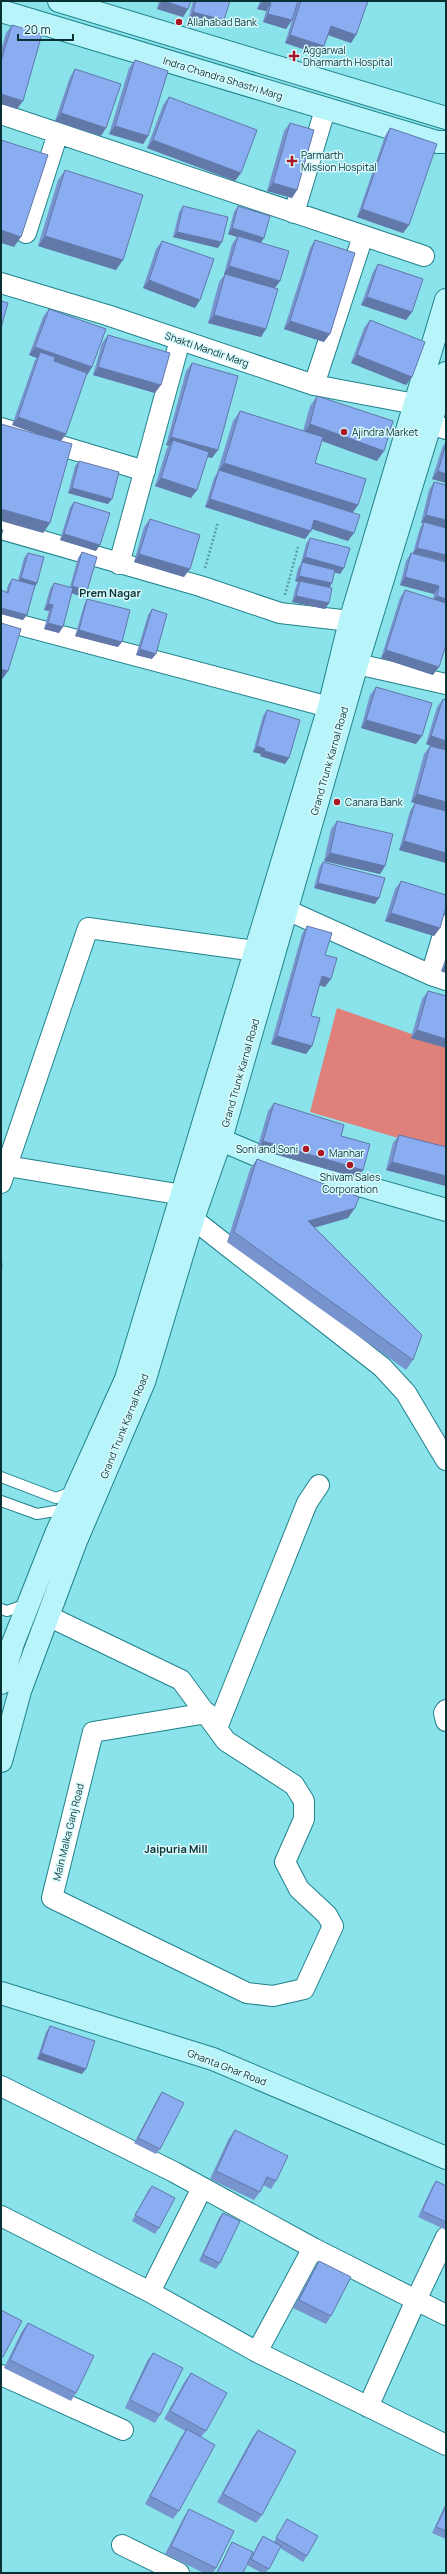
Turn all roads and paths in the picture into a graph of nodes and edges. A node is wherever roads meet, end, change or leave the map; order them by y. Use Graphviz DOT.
graph roads {
  1 [pos="2,1"];
  2 [pos="58,1"];
  3 [pos="1,5"];
  4 [pos="1,11"];
  5 [pos="326,110"];
  6 [pos="440,111"];
  7 [pos="1,114"];
  8 [pos="58,133"];
  9 [pos="443,147"];
  10 [pos="294,213"];
  11 [pos="26,233"];
  12 [pos="363,236"];
  13 [pos="424,256"];
  14 [pos="1,283"];
  15 [pos="446,300"];
  16 [pos="180,340"];
  17 [pos="446,373"];
  18 [pos="314,385"];
  19 [pos="415,404"];
  20 [pos="438,426"];
  21 [pos="1,428"];
  22 [pos="145,471"];
  23 [pos="218,522"];
  24 [pos="1,529"];
  25 [pos="298,547"];
  26 [pos="119,564"];
  27 [pos="200,586"];
  28 [pos="280,613"];
  29 [pos="1,620"];
  30 [pos="350,621"];
  31 [pos="357,664"];
  32 [pos="445,679"];
  33 [pos="329,707"];
  34 [pos="287,910"];
  35 [pos="446,924"];
  36 [pos="256,951"];
  37 [pos="439,978"];
  38 [pos="212,1136"];
  39 [pos="4,1174"];
  40 [pos="182,1195"];
  41 [pos="446,1210"];
  42 [pos="193,1219"];
  43 [pos="446,1222"];
  44 [pos="446,1460"];
  45 [pos="1,1477"];
  46 [pos="319,1485"];
  47 [pos="72,1500"];
  48 [pos="1,1501"];
  49 [pos="29,1603"];
  50 [pos="1,1609"];
  51 [pos="48,1616"];
  52 [pos="7,1646"];
  53 [pos="35,1650"];
  54 [pos="1,1683"];
  55 [pos="446,1710"];
  56 [pos="212,1720"];
  57 [pos="446,1721"];
  58 [pos="1,1761"];
  59 [pos="1,1993"];
  60 [pos="1,2086"];
  61 [pos="446,2158"];
  62 [pos="202,2188"];
  63 [pos="1,2216"];
  64 [pos="446,2237"];
  65 [pos="313,2248"];
  66 [pos="150,2292"];
  67 [pos="416,2300"];
  68 [pos="446,2315"];
  69 [pos="257,2352"];
  70 [pos="1,2374"];
  71 [pos="368,2407"];
  72 [pos="123,2430"];
  73 [pos="446,2445"];
  74 [pos="122,2545"];
  75 [pos="177,2573"];
  1 -- 3 [label="street"];
  2 -- 6 [label="main road"];
  4 -- 5 [label="main road, Indra Chandra Shastri Marg"];
  5 -- 9 [label="main road, Indra Chandra Shastri Marg"];
  5 -- 10 [label="street"];
  7 -- 8 [label="street"];
  8 -- 10 [label="street"];
  8 -- 11 [label="street"];
  10 -- 12 [label="street"];
  12 -- 13 [label="street"];
  12 -- 18 [label="street"];
  14 -- 16 [label="street, Shakti Mandir Marg"];
  15 -- 19 [label="main road, Grand Trunk Karnal Road"];
  16 -- 18 [label="street, Shakti Mandir Marg"];
  16 -- 22 [label="street"];
  17 -- 20 [label="main road, Grand Trunk Karnal Road"];
  18 -- 19 [label="street, Shakti Mandir Marg"];
  19 -- 30 [label="main road, Grand Trunk Karnal Road"];
  20 -- 31 [label="main road, Grand Trunk Karnal Road"];
  21 -- 22 [label="street"];
  22 -- 26 [label="street"];
  23 -- 27 [label="path"];
  24 -- 26 [label="street"];
  25 -- 28 [label="path"];
  26 -- 27 [label="street"];
  27 -- 28 [label="street"];
  28 -- 30 [label="street"];
  29 -- 33 [label="street"];
  30 -- 33 [label="main road, Grand Trunk Karnal Road"];
  31 -- 32 [label="street"];
  31 -- 34 [label="main road, Grand Trunk Karnal Road"];
  33 -- 36 [label="main road, Grand Trunk Karnal Road"];
  34 -- 37 [label="street"];
  34 -- 38 [label="main road, Grand Trunk Karnal Road"];
  35 -- 37 [label="street"];
  36 -- 38 [label="main road, Grand Trunk Karnal Road"];
  36 -- 39 [label="street"];
  38 -- 40 [label="main road, Grand Trunk Karnal Road"];
  38 -- 41 [label="main road"];
  38 -- 42 [label="main road, Grand Trunk Karnal Road"];
  38 -- 43 [label="main road"];
  39 -- 40 [label="street"];
  40 -- 47 [label="main road, Grand Trunk Karnal Road"];
  42 -- 44 [label="street"];
  42 -- 51 [label="main road, Grand Trunk Karnal Road"];
  45 -- 47 [label="lane"];
  46 -- 56 [label="street"];
  47 -- 48 [label="lane"];
  47 -- 49 [label="main road, Grand Trunk Karnal Road"];
  49 -- 50 [label="lane"];
  49 -- 52 [label="main road, Grand Trunk Karnal Road"];
  51 -- 53 [label="main road, Grand Trunk Karnal Road"];
  51 -- 56 [label="street"];
  52 -- 53 [label="street"];
  52 -- 54 [label="main road, Grand Trunk Karnal Road"];
  53 -- 58 [label="main road, Grand Trunk Karnal Road"];
  55 -- 57 [label="street"];
  56 -- 56 [label="street, Main Malka Ganj Road"];
  59 -- 61 [label="main road, Ghanta Ghar Road"];
  60 -- 62 [label="street"];
  62 -- 65 [label="street"];
  62 -- 66 [label="street"];
  63 -- 66 [label="street"];
  64 -- 67 [label="street"];
  65 -- 67 [label="street"];
  65 -- 69 [label="street"];
  66 -- 69 [label="street"];
  67 -- 68 [label="street"];
  67 -- 71 [label="street"];
  69 -- 71 [label="street"];
  70 -- 72 [label="street"];
  71 -- 73 [label="street"];
  74 -- 75 [label="street"];
}
